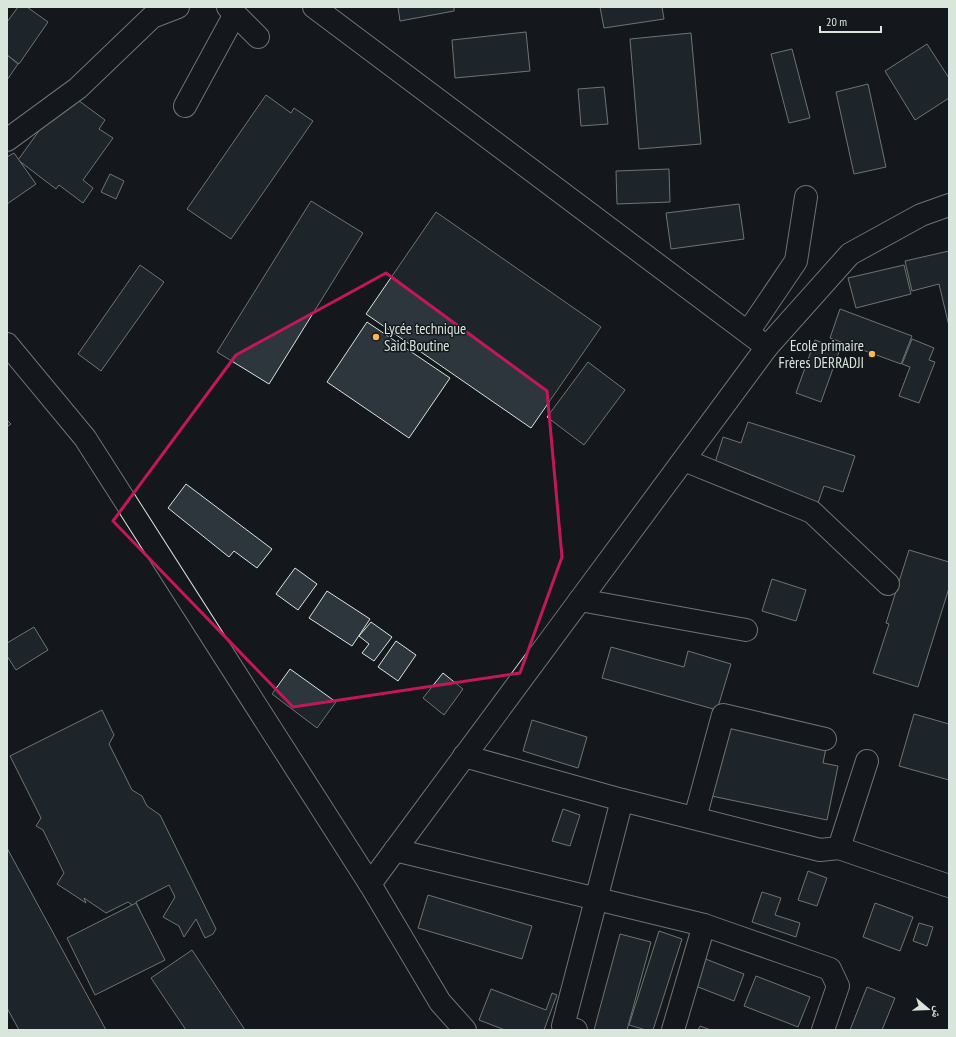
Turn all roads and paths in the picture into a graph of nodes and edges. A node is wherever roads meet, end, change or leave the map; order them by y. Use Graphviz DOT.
graph roads {
  1 [pos="178,7"];
  2 [pos="314,7"];
  3 [pos="231,11"];
  4 [pos="153,12"];
  5 [pos="258,37"];
  6 [pos="184,106"];
  7 [pos="7,140"];
  8 [pos="806,197"];
  9 [pos="949,205"];
  10 [pos="748,332"];
  11 [pos="7,344"];
  12 [pos="767,347"];
  13 [pos="684,460"];
  14 [pos="888,584"];
  15 [pos="580,600"];
  16 [pos="746,630"];
  17 [pos="825,739"];
  18 [pos="464,756"];
  19 [pos="867,761"];
  20 [pos="622,800"];
  21 [pos="695,818"];
  22 [pos="839,848"];
  23 [pos="395,850"];
  24 [pos="370,884"];
  25 [pos="949,886"];
  26 [pos="595,900"];
  27 [pos="704,925"];
  28 [pos="465,1030"];
  29 [pos="576,1030"];
  30 [pos="673,1030"];
  31 [pos="823,1030"];
  1 -- 4 [label="street"];
  2 -- 10 [label="street"];
  3 -- 5 [label="street"];
  3 -- 6 [label="street"];
  4 -- 7 [label="street"];
  8 -- 10 [label="street"];
  9 -- 12 [label="street"];
  10 -- 12 [label="street"];
  11 -- 24 [label="street"];
  12 -- 13 [label="street"];
  13 -- 14 [label="street"];
  13 -- 15 [label="street"];
  15 -- 16 [label="street"];
  15 -- 18 [label="street"];
  17 -- 21 [label="street"];
  18 -- 20 [label="street"];
  18 -- 23 [label="street"];
  19 -- 22 [label="street"];
  20 -- 21 [label="street"];
  20 -- 26 [label="street"];
  21 -- 22 [label="street"];
  22 -- 25 [label="street"];
  23 -- 24 [label="street"];
  23 -- 26 [label="street"];
  24 -- 28 [label="street"];
  26 -- 27 [label="street"];
  26 -- 29 [label="street"];
  27 -- 30 [label="street"];
  27 -- 31 [label="street"];
}
